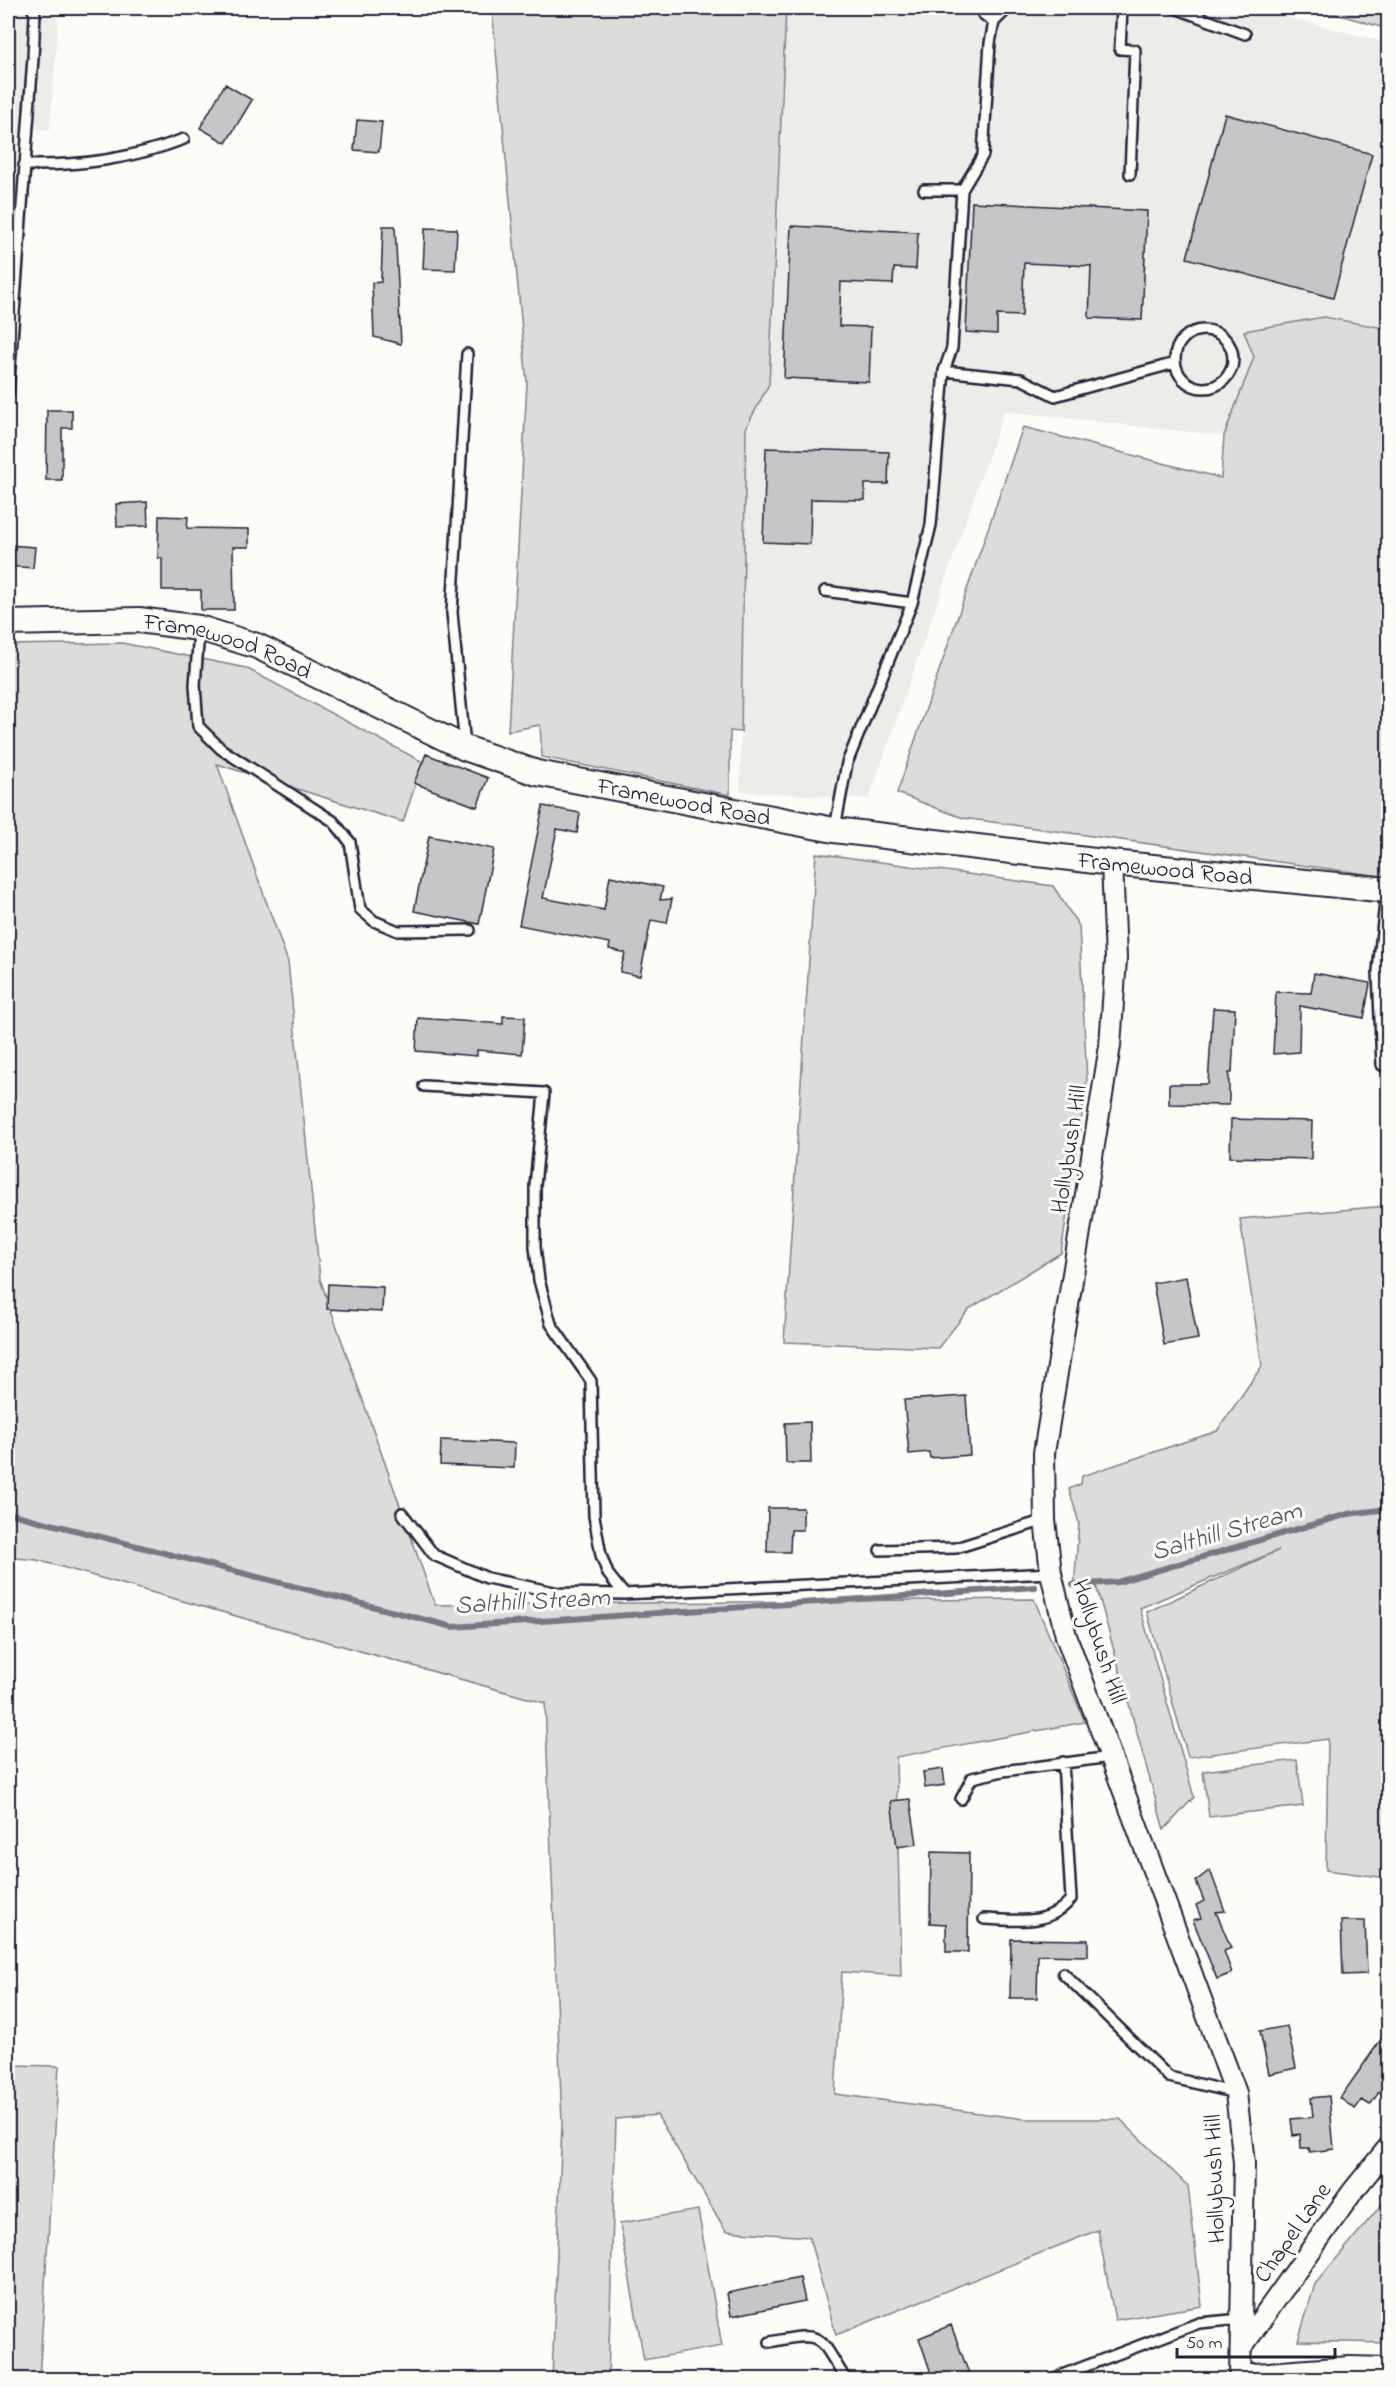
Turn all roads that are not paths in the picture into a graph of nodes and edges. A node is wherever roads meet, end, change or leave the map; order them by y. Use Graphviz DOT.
graph roads {
  1 [pos="33,8"];
  2 [pos="1008,8"];
  3 [pos="1122,8"];
  4 [pos="1175,8"];
  5 [pos="983,14"];
  6 [pos="994,22"];
  7 [pos="1245,34"];
  8 [pos="184,139"];
  9 [pos="24,165"];
  10 [pos="1130,174"];
  11 [pos="924,190"];
  12 [pos="962,190"];
  13 [pos="467,354"];
  14 [pos="1175,363"];
  15 [pos="944,371"];
  16 [pos="8,394"];
  17 [pos="825,591"];
  18 [pos="912,603"];
  19 [pos="8,623"];
  20 [pos="199,628"];
  21 [pos="465,748"];
  22 [pos="834,830"];
  23 [pos="1112,863"];
  24 [pos="1388,889"];
  25 [pos="470,930"];
  26 [pos="1382,1065"];
  27 [pos="424,1086"];
  28 [pos="402,1513"];
  29 [pos="1045,1520"];
  30 [pos="880,1550"];
  31 [pos="1051,1573"];
  32 [pos="624,1594"];
  33 [pos="1113,1756"];
  34 [pos="1063,1762"];
  35 [pos="960,1799"];
  36 [pos="984,1919"];
  37 [pos="1063,1973"];
  38 [pos="1236,2093"];
  39 [pos="1389,2148"];
  40 [pos="1242,2319"];
  41 [pos="770,2342"];
  42 [pos="1241,2348"];
  43 [pos="1389,2368"];
  44 [pos="1240,2377"];
  45 [pos="846,2379"];
  46 [pos="1049,2379"];
  1 -- 9 [label="lane"];
  2 -- 6 [label="lane"];
  3 -- 10 [label="lane"];
  4 -- 7 [label="lane"];
  5 -- 6 [label="lane"];
  6 -- 12 [label="lane"];
  8 -- 9 [label="lane"];
  9 -- 16 [label="lane"];
  11 -- 12 [label="lane"];
  12 -- 15 [label="lane"];
  13 -- 21 [label="lane"];
  14 -- 14 [label="lane"];
  14 -- 15 [label="lane"];
  15 -- 18 [label="lane"];
  17 -- 18 [label="lane"];
  18 -- 22 [label="lane"];
  19 -- 20 [label="street, Framewood Road"];
  20 -- 21 [label="street, Framewood Road"];
  20 -- 25 [label="lane"];
  21 -- 22 [label="street, Framewood Road"];
  22 -- 23 [label="street, Framewood Road"];
  23 -- 24 [label="street, Framewood Road"];
  23 -- 29 [label="street, Hollybush Hill"];
  24 -- 26 [label="lane"];
  27 -- 32 [label="lane"];
  28 -- 32 [label="lane"];
  29 -- 30 [label="lane"];
  29 -- 31 [label="street, Hollybush Hill"];
  31 -- 32 [label="lane"];
  31 -- 33 [label="street, Hollybush Hill"];
  33 -- 34 [label="lane"];
  33 -- 38 [label="street, Hollybush Hill"];
  34 -- 35 [label="lane"];
  34 -- 36 [label="lane"];
  37 -- 38 [label="lane"];
  38 -- 40 [label="street, Hollybush Hill"];
  39 -- 42 [label="street, Chapel Lane"];
  40 -- 42 [label="street, Hollybush Hill"];
  40 -- 46 [label="lane"];
  41 -- 45 [label="lane"];
  42 -- 44 [label="street, Hollybush Hill"];
  43 -- 44 [label="street"];
}
